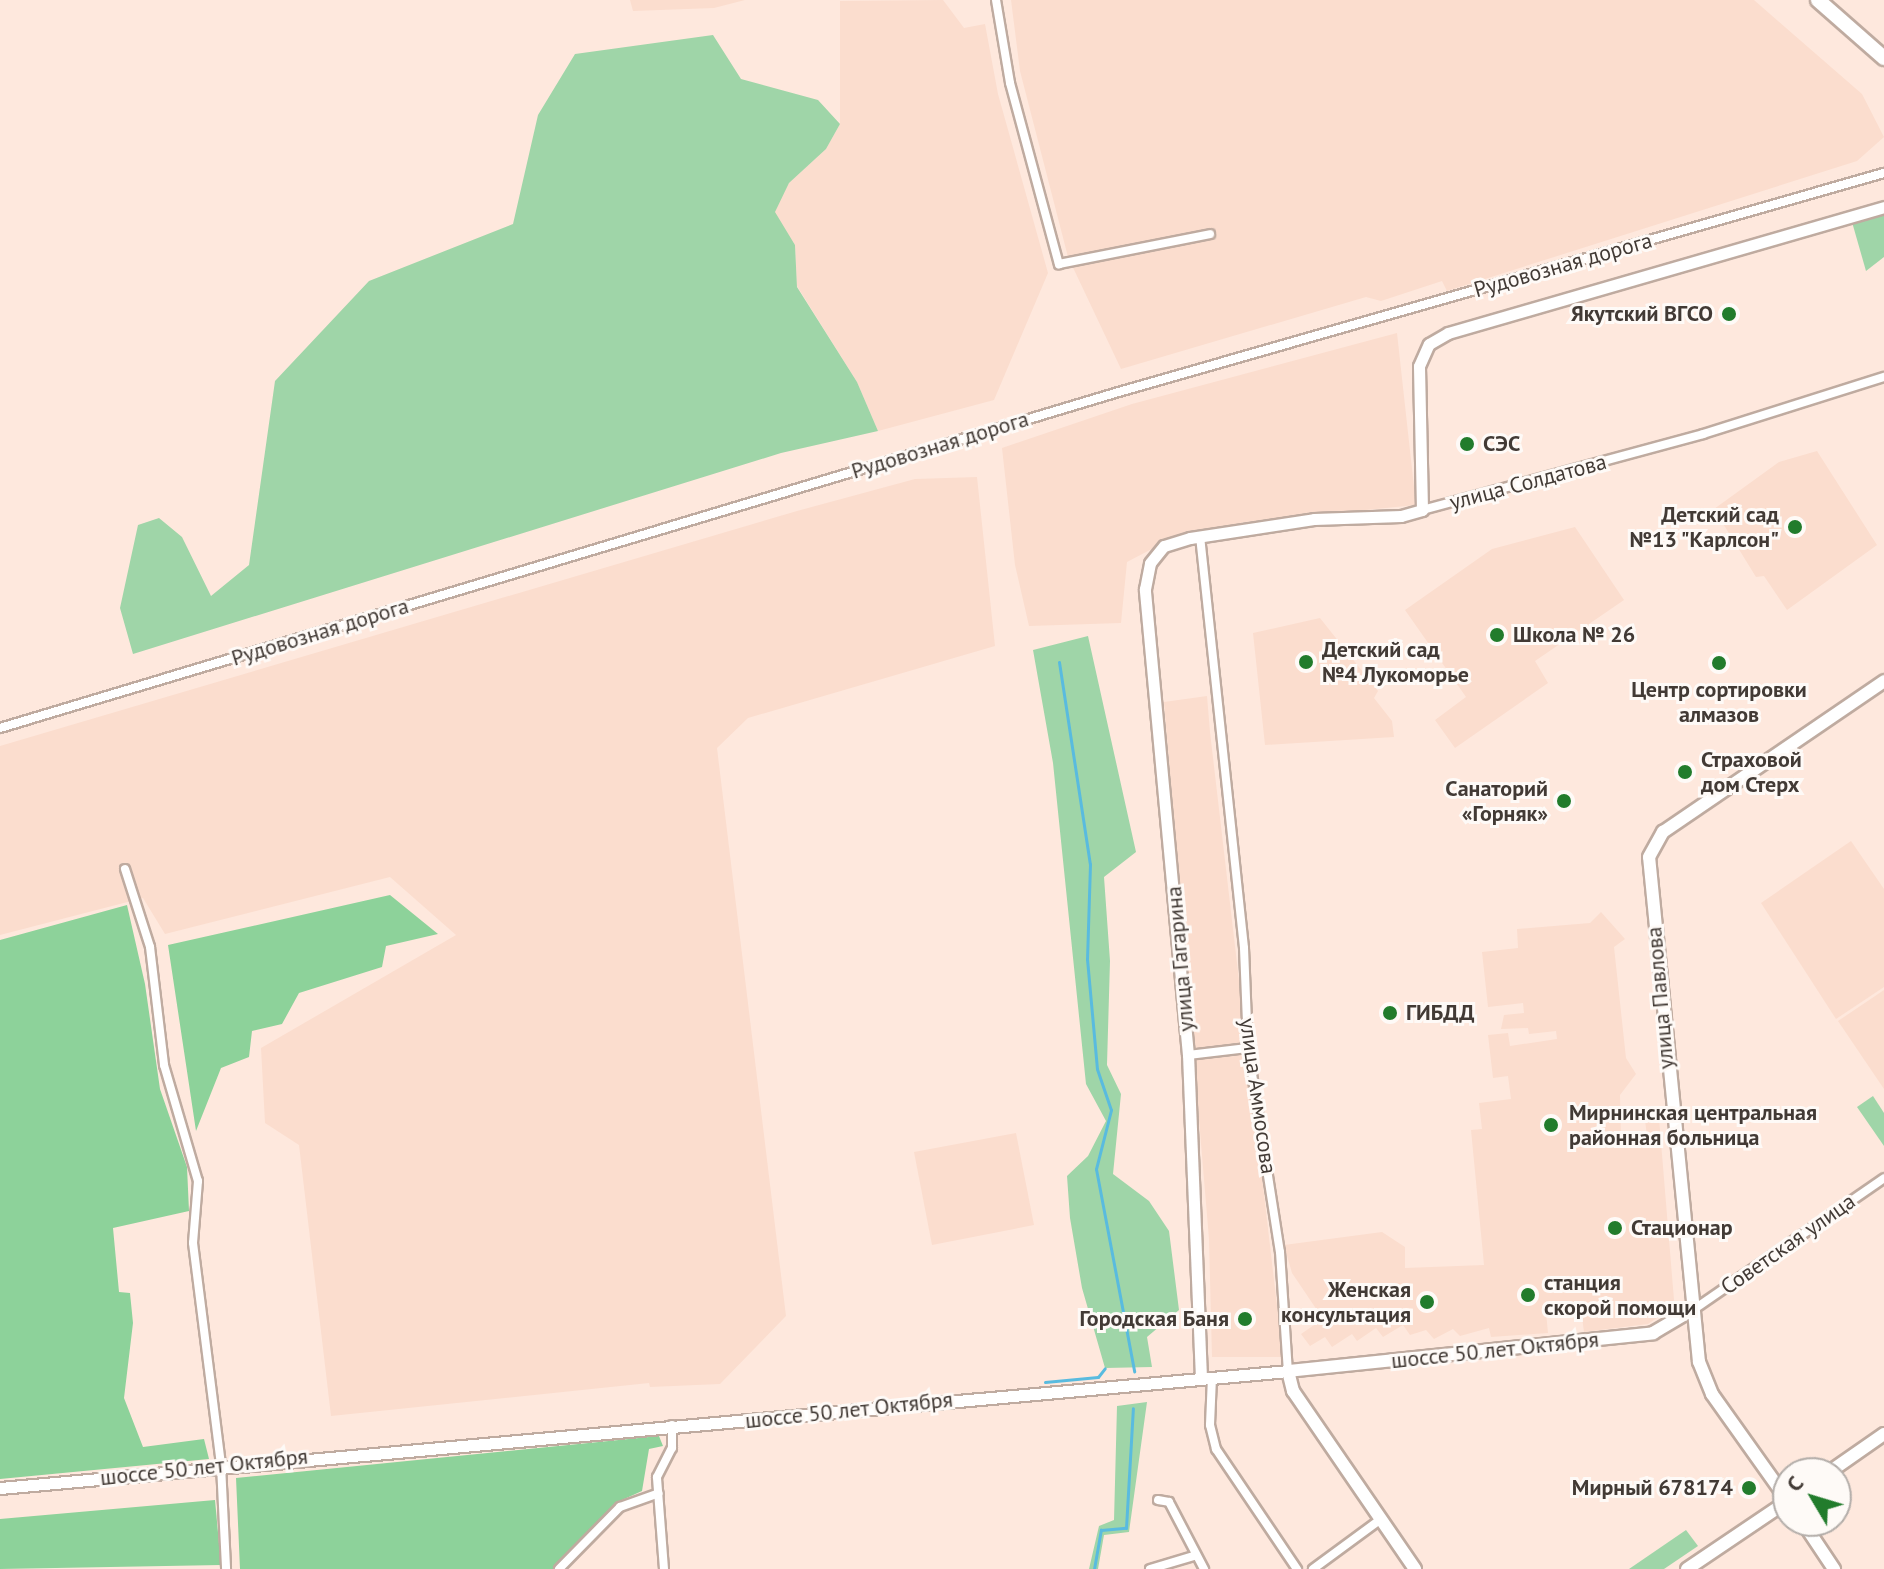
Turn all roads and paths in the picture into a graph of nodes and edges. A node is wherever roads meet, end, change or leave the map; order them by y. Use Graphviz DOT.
graph roads {
  1 [pos="996,0"];
  2 [pos="1818,0"];
  3 [pos="1884,58"];
  4 [pos="1884,173"];
  5 [pos="1884,207"];
  6 [pos="1210,234"];
  7 [pos="1884,377"];
  8 [pos="1422,510"];
  9 [pos="1200,536"];
  10 [pos="1164,546"];
  11 [pos="1884,681"];
  12 [pos="0,728"];
  13 [pos="125,869"];
  14 [pos="1248,1048"];
  15 [pos="1188,1055"];
  16 [pos="1884,1178"];
  17 [pos="1692,1310"];
  18 [pos="1288,1371"];
  19 [pos="1207,1378"];
  20 [pos="672,1425"];
  21 [pos="1884,1434"];
  22 [pos="1851,1457"];
  23 [pos="221,1465"];
  24 [pos="1772,1478"];
  25 [pos="0,1488"];
  26 [pos="659,1493"];
  27 [pos="1158,1500"];
  28 [pos="1772,1512"];
  29 [pos="1381,1519"];
  30 [pos="1813,1537"];
  31 [pos="1194,1556"];
  32 [pos="226,1569"];
  33 [pos="559,1569"];
  34 [pos="664,1569"];
  35 [pos="1150,1569"];
  36 [pos="1204,1569"];
  37 [pos="1297,1569"];
  38 [pos="1313,1569"];
  39 [pos="1415,1569"];
  40 [pos="1687,1569"];
  41 [pos="1834,1569"];
  1 -- 6 [label="street"];
  2 -- 3 [label="main road"];
  4 -- 12 [label="street, Рудовозная дорога"];
  5 -- 8 [label="street"];
  7 -- 8 [label="street, улица Солдатова"];
  8 -- 9 [label="street, улица Солдатова"];
  9 -- 10 [label="street, улица Солдатова"];
  9 -- 14 [label="street, улица Аммосова"];
  10 -- 15 [label="street, улица Гагарина"];
  11 -- 17 [label="main road, улица Павлова"];
  13 -- 23 [label="street"];
  14 -- 15 [label="street"];
  14 -- 18 [label="street, улица Аммосова"];
  15 -- 19 [label="street, улица Гагарина"];
  16 -- 17 [label="street, Советская улица"];
  17 -- 18 [label="main road, шоссе 50 лет Октября"];
  17 -- 24 [label="main road, улица Павлова"];
  18 -- 19 [label="street, шоссе 50 лет Октября"];
  18 -- 29 [label="main road, улица Аммосова"];
  19 -- 20 [label="street, шоссе 50 лет Октября"];
  19 -- 37 [label="street, улица Гагарина"];
  20 -- 23 [label="street, шоссе 50 лет Октября"];
  20 -- 26 [label="street"];
  21 -- 22 [label="main road"];
  23 -- 25 [label="street, шоссе 50 лет Октября"];
  23 -- 32 [label="street"];
  26 -- 33 [label="street"];
  26 -- 34 [label="street"];
  27 -- 31 [label="street"];
  28 -- 40 [label="main road"];
  29 -- 38 [label="street"];
  29 -- 39 [label="main road, улица Аммосова"];
  30 -- 41 [label="main road"];
  31 -- 35 [label="street"];
  31 -- 36 [label="street"];
}
